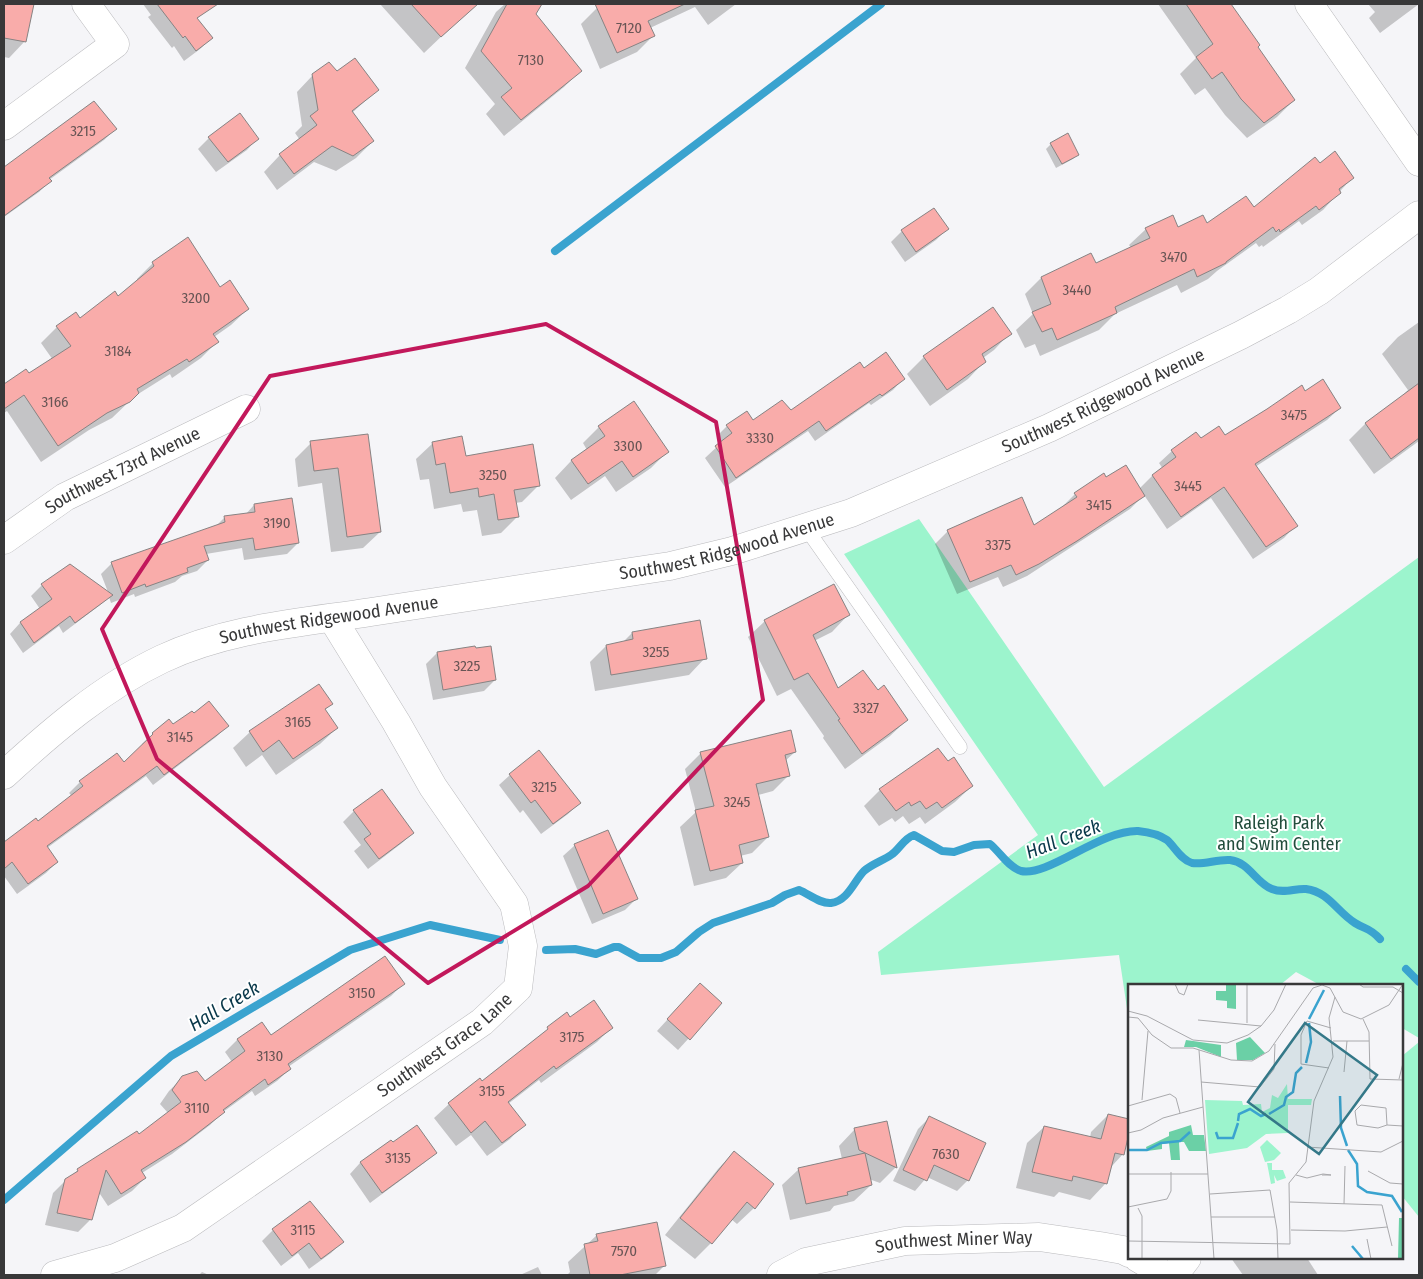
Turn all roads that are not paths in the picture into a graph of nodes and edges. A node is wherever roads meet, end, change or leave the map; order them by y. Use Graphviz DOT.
graph roads {
  1 [pos="86,4"];
  2 [pos="1309,4"];
  3 [pos="4,126"];
  4 [pos="1419,162"];
  5 [pos="1419,216"];
  6 [pos="246,409"];
  7 [pos="806,528"];
  8 [pos="4,540"];
  9 [pos="332,618"];
  10 [pos="960,747"];
  11 [pos="4,774"];
  12 [pos="1128,1253"];
  13 [pos="1140,1259"];
  14 [pos="1185,1259"];
  15 [pos="55,1275"];
  16 [pos="781,1275"];
  17 [pos="1162,1275"];
  18 [pos="1174,1275"];
  1 -- 3 [label="street"];
  2 -- 4 [label="street"];
  5 -- 7 [label="street, Southwest Ridgewood Avenue"];
  6 -- 8 [label="street, Southwest 73rd Avenue"];
  7 -- 9 [label="street, Southwest Ridgewood Avenue"];
  7 -- 10 [label="lane"];
  9 -- 11 [label="street, Southwest Ridgewood Avenue"];
  9 -- 15 [label="street, Southwest Grace Lane"];
  12 -- 16 [label="street, Southwest Miner Way"];
  13 -- 17 [label="street"];
  14 -- 18 [label="street"];
}
